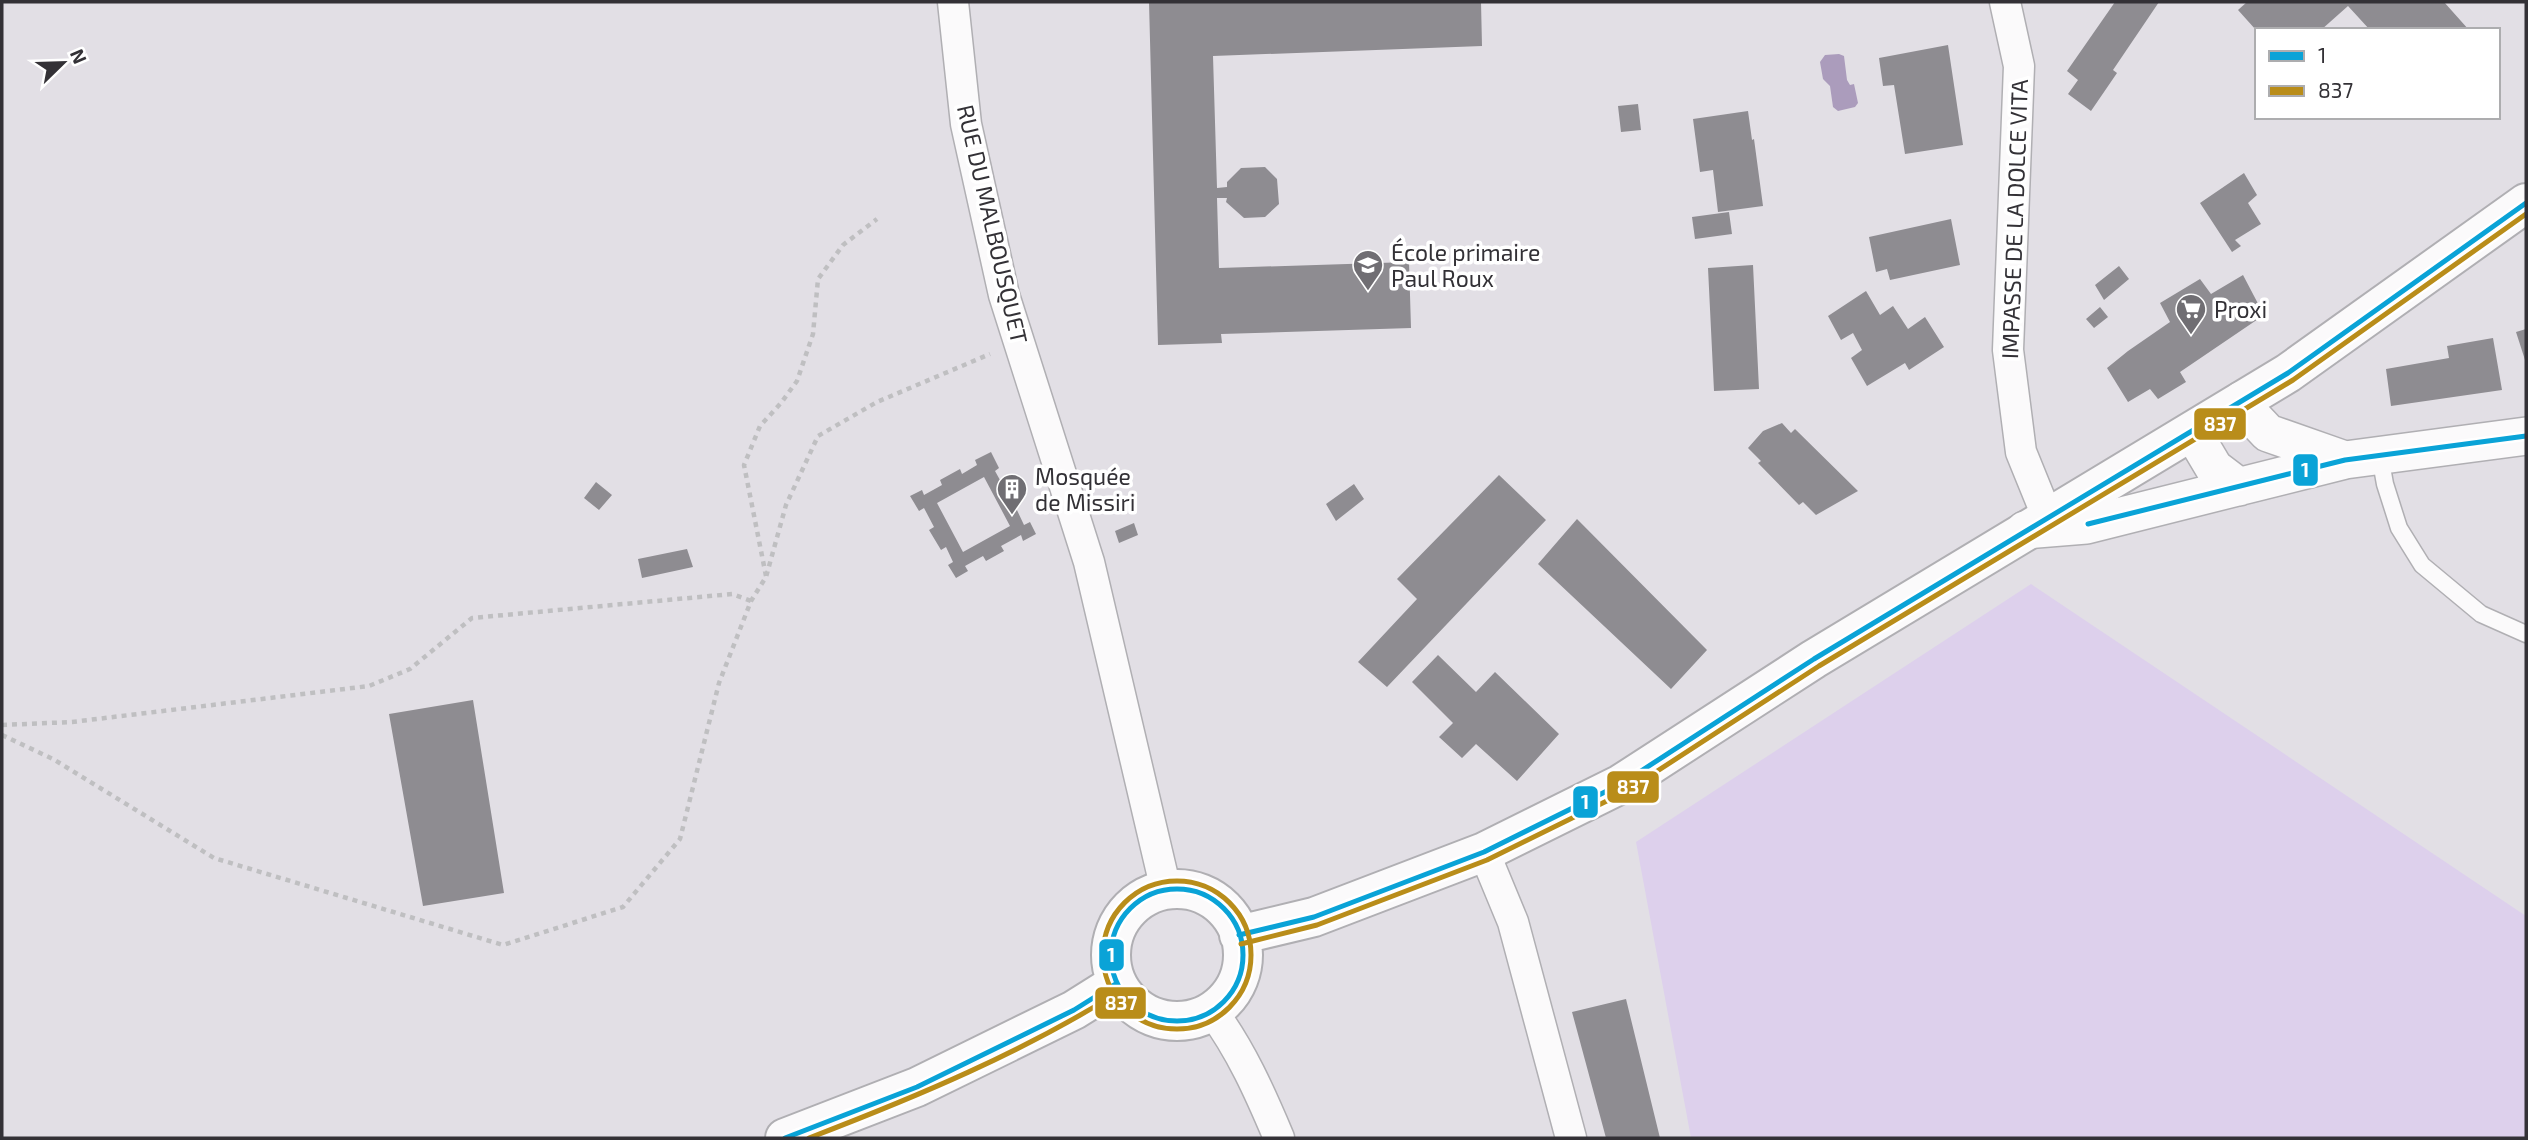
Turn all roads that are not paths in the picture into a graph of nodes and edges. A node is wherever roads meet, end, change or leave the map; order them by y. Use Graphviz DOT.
graph roads {
  1 [pos="953,2"];
  2 [pos="2005,2"];
  3 [pos="2526,203"];
  4 [pos="2242,400"];
  5 [pos="2192,431"];
  6 [pos="2526,436"];
  7 [pos="2363,458"];
  8 [pos="2239,487"];
  9 [pos="2036,523"];
  10 [pos="2526,634"];
  11 [pos="1483,852"];
  12 [pos="1166,890"];
  13 [pos="1240,935"];
  14 [pos="1117,983"];
  15 [pos="1212,1011"];
  16 [pos="785,1138"];
  17 [pos="1279,1138"];
  18 [pos="1571,1138"];
  1 -- 12 [label="street, RUE DU MALBOUSQUET"];
  2 -- 9 [label="street, IMPASSE DE LA DOLCE VITA"];
  3 -- 4 [label="main road"];
  4 -- 5 [label="main road"];
  4 -- 7 [label="street"];
  5 -- 8 [label="street"];
  5 -- 9 [label="main road"];
  6 -- 7 [label="street"];
  7 -- 8 [label="street"];
  7 -- 10 [label="lane"];
  8 -- 9 [label="street"];
  9 -- 11 [label="main road"];
  11 -- 13 [label="main road"];
  11 -- 18 [label="street"];
  12 -- 13 [label="main road"];
  12 -- 14 [label="main road"];
  13 -- 15 [label="main road"];
  14 -- 15 [label="main road"];
  14 -- 16 [label="main road"];
  15 -- 17 [label="street"];
}
